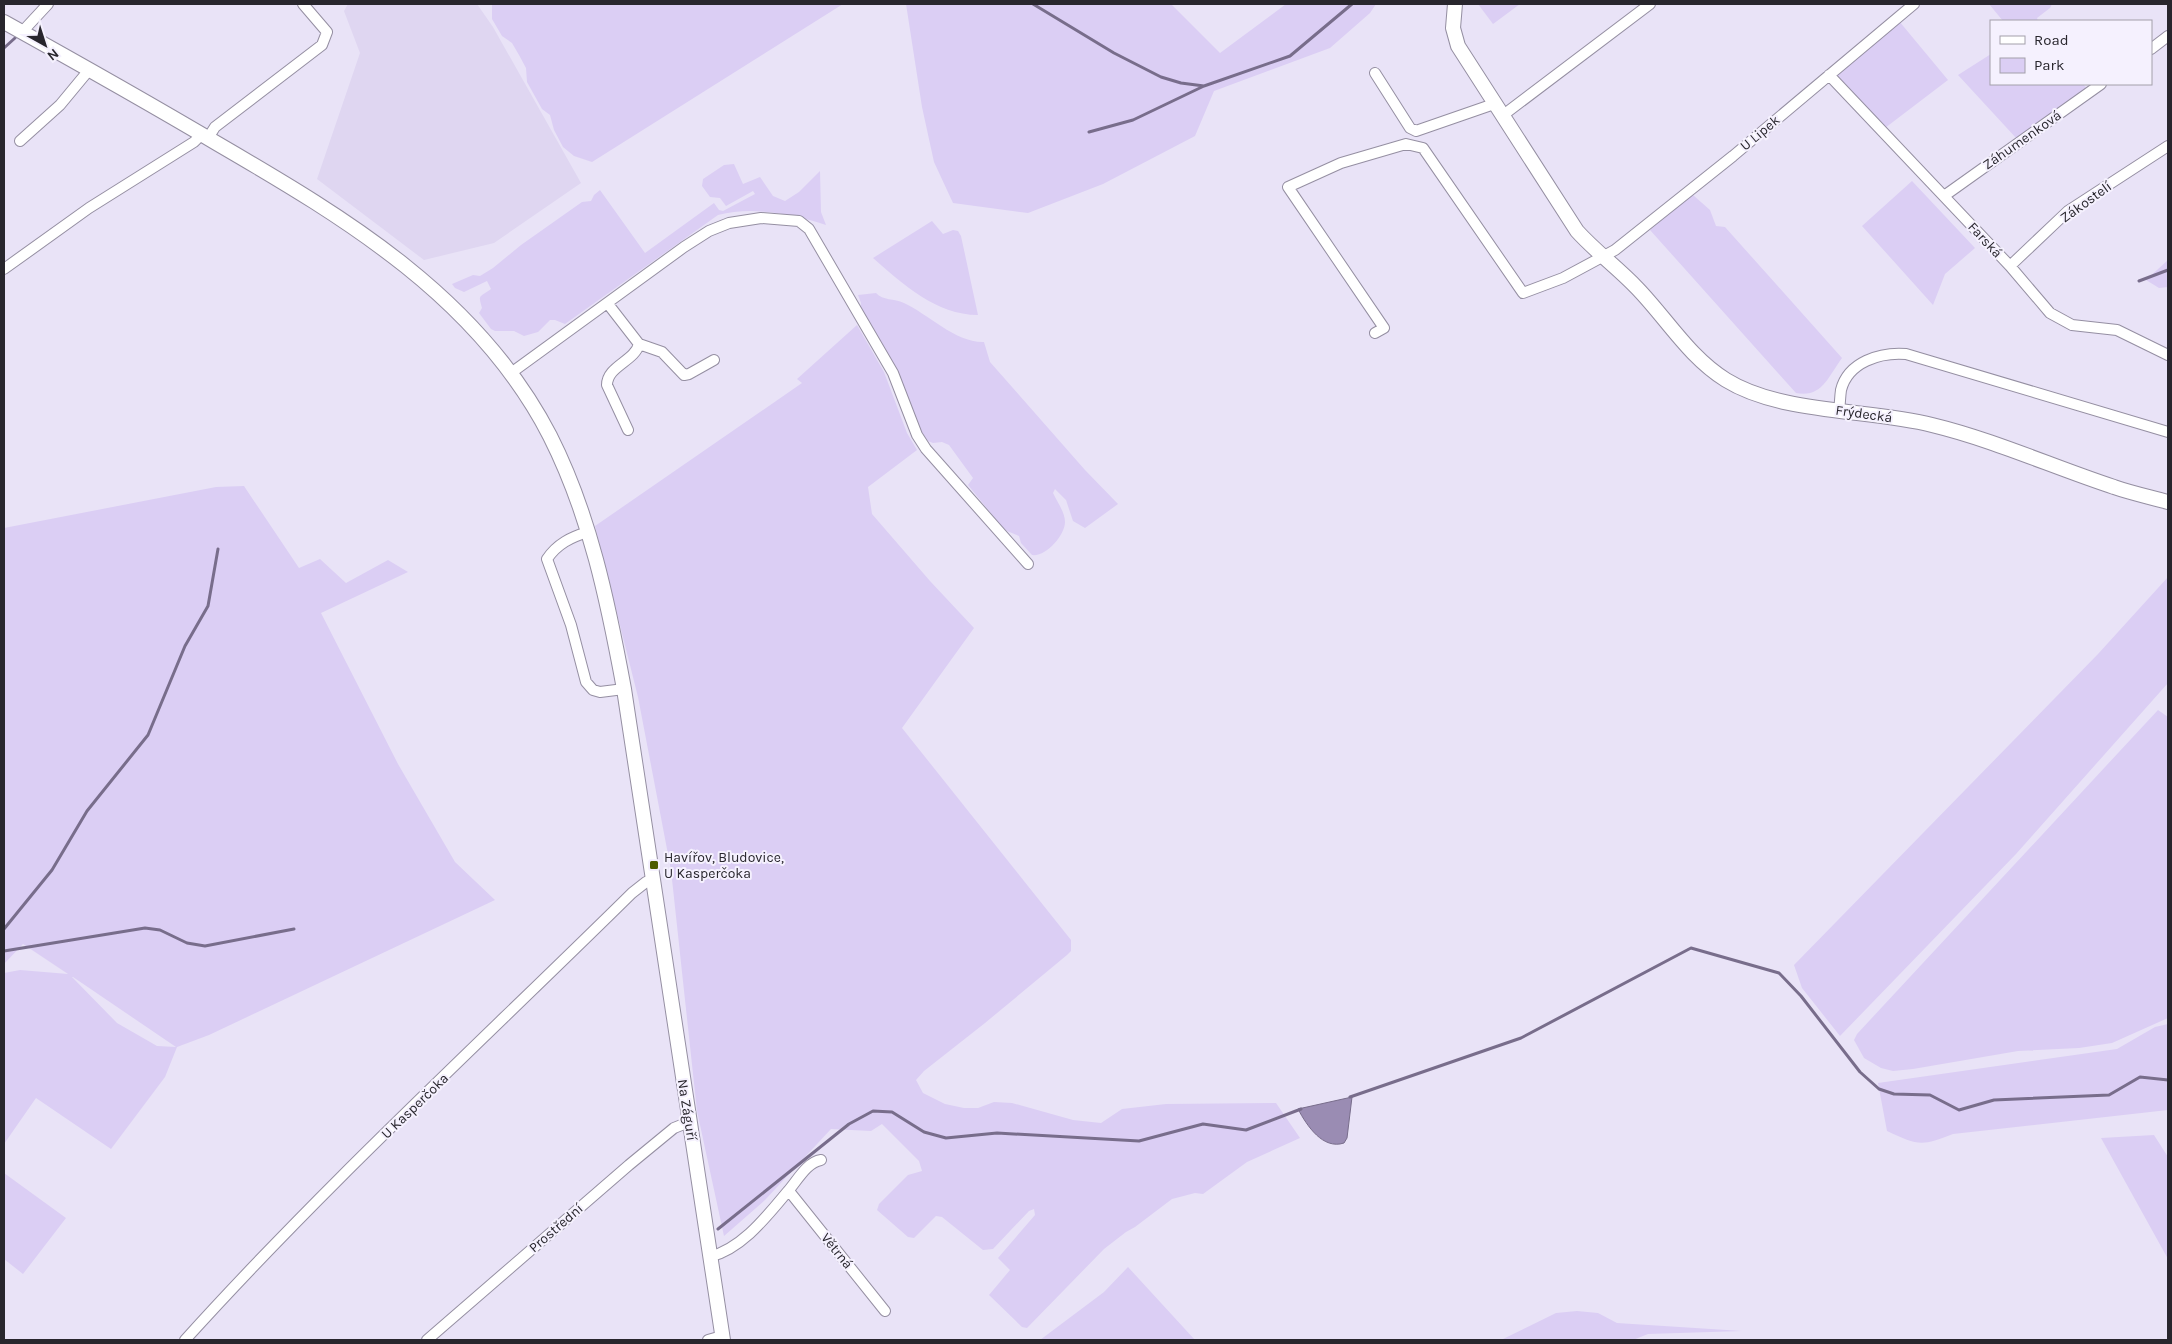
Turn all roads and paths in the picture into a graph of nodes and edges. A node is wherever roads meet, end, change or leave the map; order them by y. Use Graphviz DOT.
graph roads {
  1 [pos="48,4"];
  2 [pos="303,4"];
  3 [pos="1455,4"];
  4 [pos="1650,4"];
  5 [pos="1914,4"];
  6 [pos="4,22"];
  7 [pos="22,32"];
  8 [pos="2168,36"];
  9 [pos="2152,48"];
  10 [pos="89,70"];
  11 [pos="1375,73"];
  12 [pos="1829,75"];
  13 [pos="2100,85"];
  14 [pos="1494,104"];
  15 [pos="1502,116"];
  16 [pos="205,136"];
  17 [pos="20,141"];
  18 [pos="2168,146"];
  19 [pos="1944,196"];
  20 [pos="1603,257"];
  21 [pos="2010,266"];
  22 [pos="4,269"];
  23 [pos="608,304"];
  24 [pos="1375,333"];
  25 [pos="639,344"];
  26 [pos="2168,355"];
  27 [pos="714,360"];
  28 [pos="511,373"];
  29 [pos="1839,410"];
  30 [pos="628,430"];
  31 [pos="2168,432"];
  32 [pos="2168,502"];
  33 [pos="588,532"];
  34 [pos="1028,564"];
  35 [pos="624,689"];
  36 [pos="652,880"];
  37 [pos="689,1122"];
  38 [pos="821,1160"];
  39 [pos="789,1190"];
  40 [pos="710,1257"];
  41 [pos="885,1311"];
  42 [pos="722,1338"];
  43 [pos="185,1340"];
  44 [pos="426,1340"];
  45 [pos="708,1340"];
  1 -- 7 [label="street"];
  2 -- 16 [label="street"];
  3 -- 14 [label="street, Frýdecká"];
  4 -- 15 [label="street"];
  5 -- 12 [label="street, U Lipek"];
  6 -- 7 [label="street, Na Záguří"];
  7 -- 10 [label="street, Na Záguří"];
  8 -- 9 [label="street"];
  10 -- 16 [label="street, Na Záguří"];
  10 -- 17 [label="street"];
  11 -- 14 [label="street"];
  12 -- 19 [label="street, Farská"];
  12 -- 20 [label="street, U Lipek"];
  13 -- 19 [label="street, Záhumenková"];
  14 -- 15 [label="street, Frýdecká"];
  15 -- 20 [label="street, Frýdecká"];
  16 -- 22 [label="street"];
  16 -- 28 [label="street, Na Záguří"];
  18 -- 21 [label="street, Zákostelí"];
  19 -- 21 [label="street, Farská"];
  20 -- 24 [label="street, U Lipek"];
  20 -- 29 [label="street, Frýdecká"];
  21 -- 26 [label="street, Farská"];
  23 -- 25 [label="street"];
  23 -- 28 [label="street"];
  23 -- 34 [label="street"];
  25 -- 27 [label="street"];
  25 -- 30 [label="street"];
  28 -- 33 [label="street, Na Záguří"];
  29 -- 31 [label="street"];
  29 -- 32 [label="street, Frýdecká"];
  33 -- 35 [label="street, Na Záguří"];
  33 -- 35 [label="street"];
  35 -- 36 [label="street, Na Záguří"];
  36 -- 37 [label="street, Na Záguří"];
  36 -- 43 [label="street, U Kasperčoka"];
  37 -- 40 [label="street, Na Záguří"];
  37 -- 44 [label="street, Prostřední"];
  38 -- 39 [label="street"];
  39 -- 40 [label="street"];
  39 -- 41 [label="street, Větrná"];
  40 -- 42 [label="street, Na Záguří"];
  42 -- 45 [label="street"];
}
